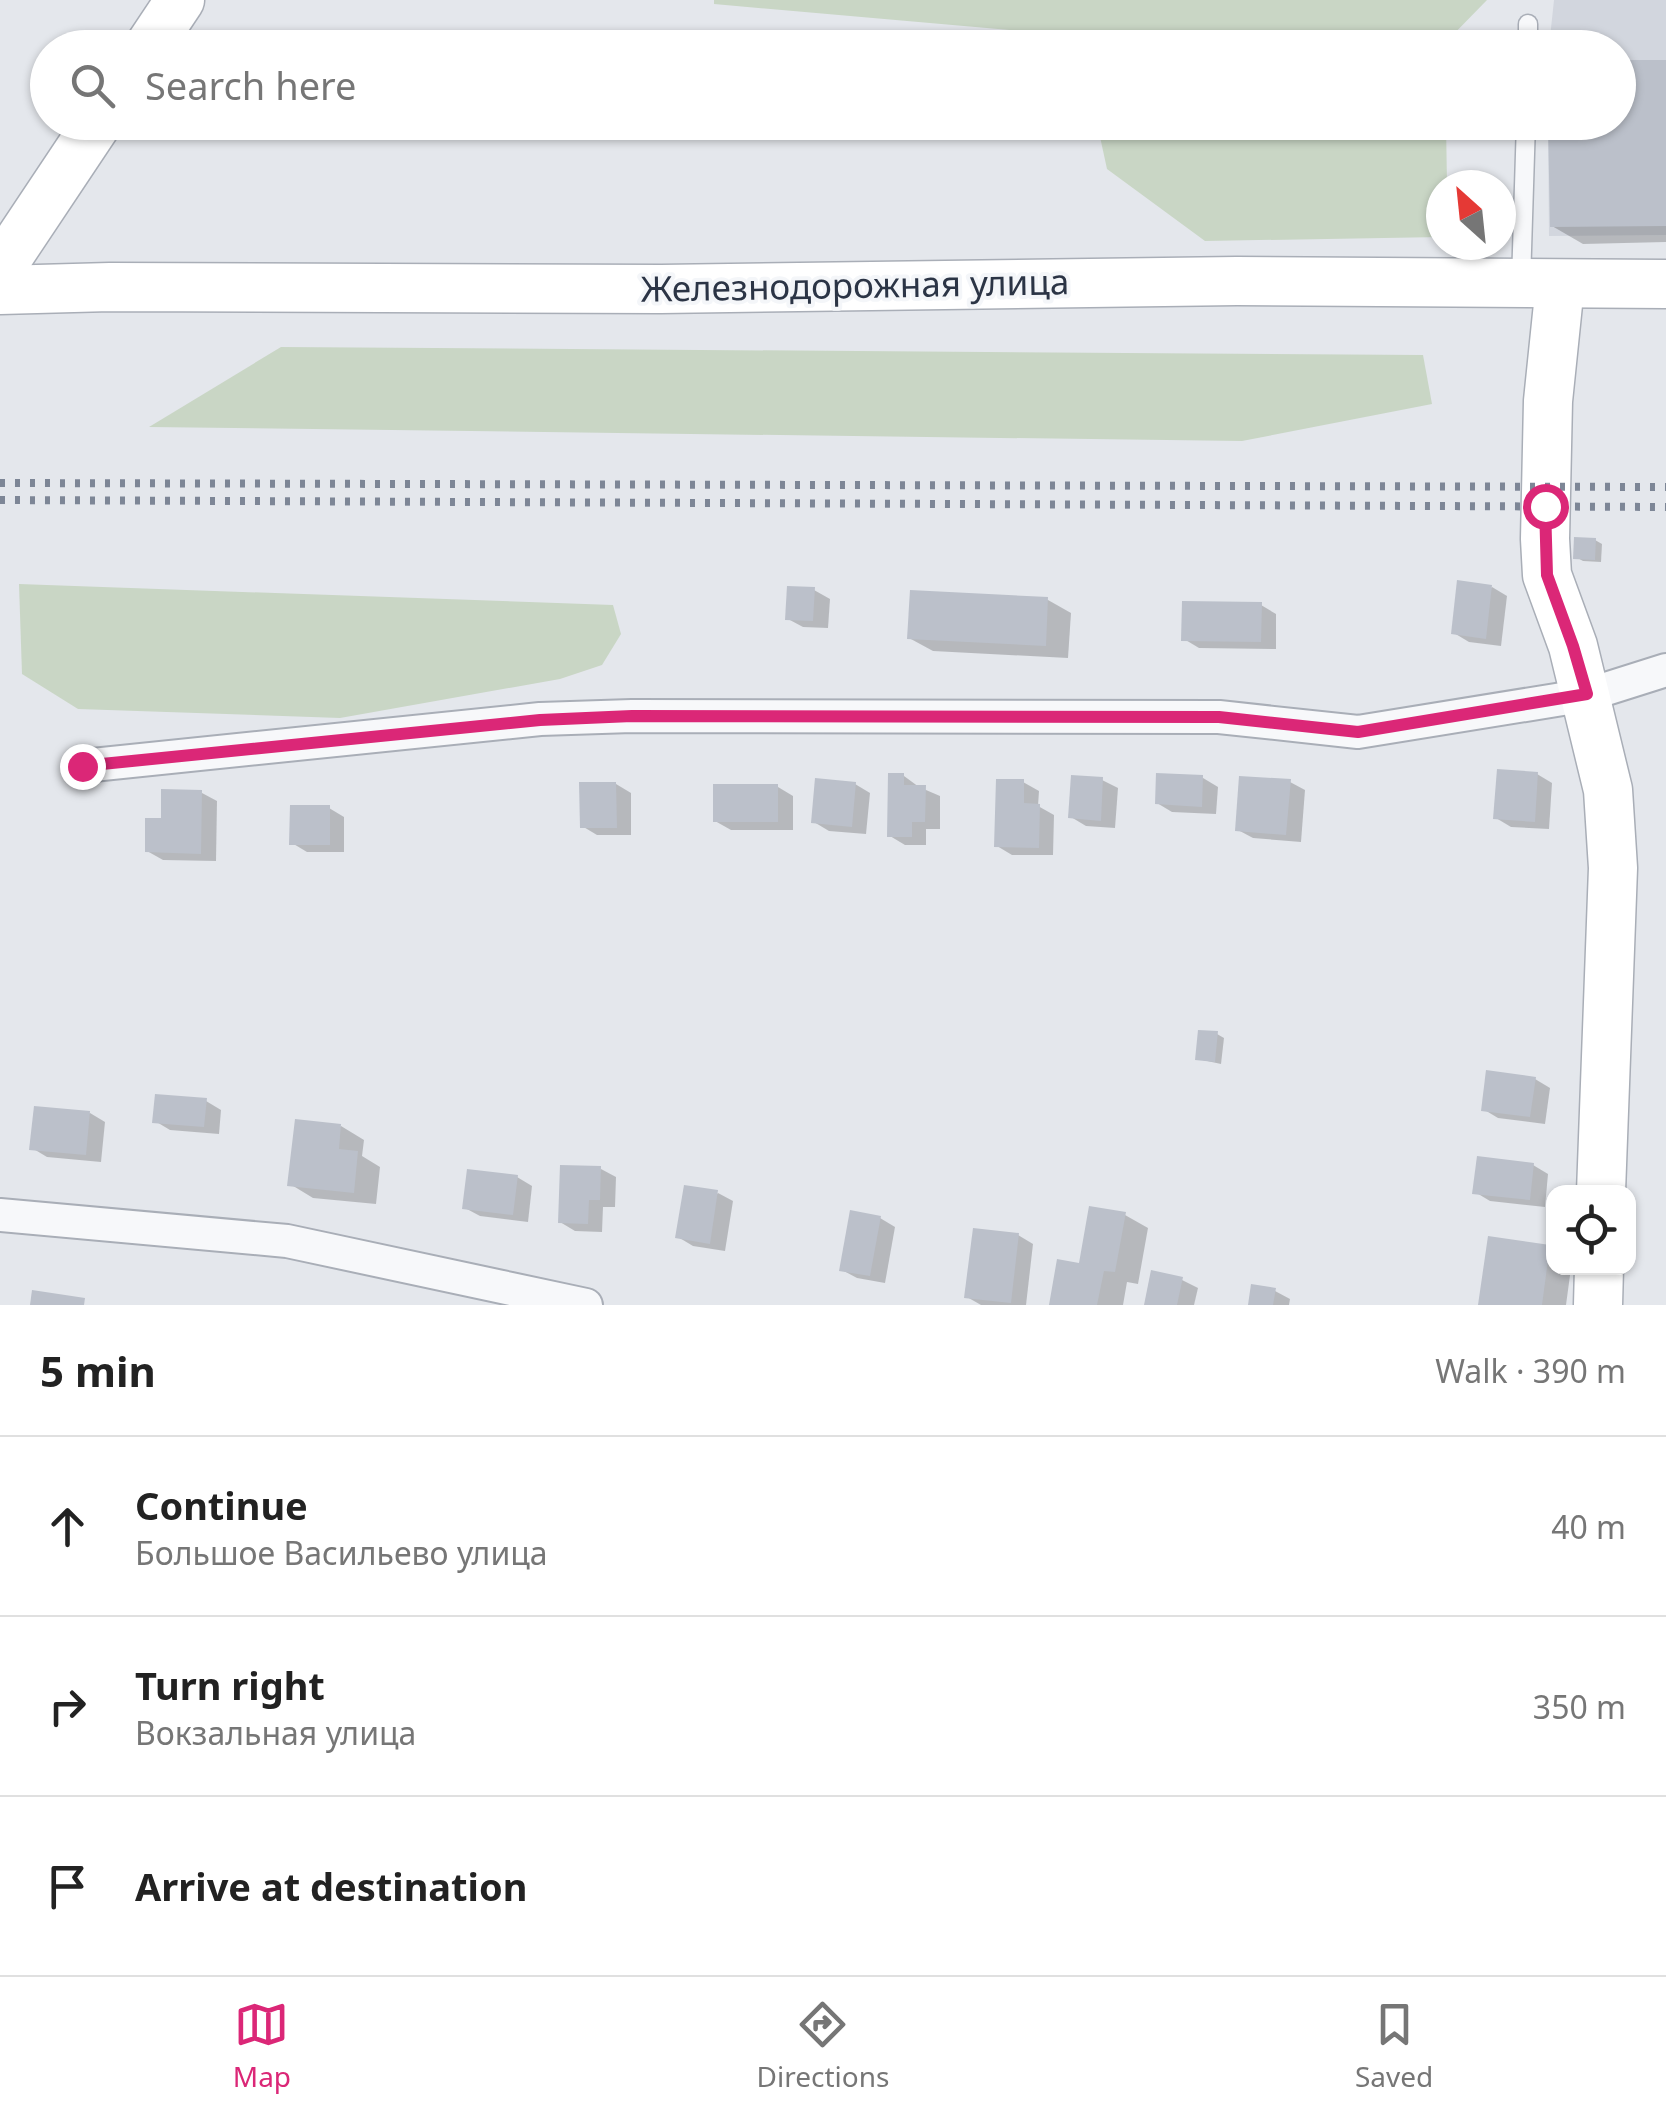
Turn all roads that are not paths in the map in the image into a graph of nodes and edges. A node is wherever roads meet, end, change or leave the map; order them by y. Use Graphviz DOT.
graph roads {
  1 [pos="180,0"];
  2 [pos="1528,24"];
  3 [pos="160,30"];
  4 [pos="1528,30"];
  5 [pos="86,140"];
  6 [pos="1528,140"];
  7 [pos="0,269"];
  8 [pos="1666,284"];
  9 [pos="1541,285"];
  10 [pos="14,287"];
  11 [pos="1666,670"];
  12 [pos="1587,694"];
  13 [pos="82,766"];
  14 [pos="1602,1185"];
  15 [pos="0,1215"];
  16 [pos="1599,1275"];
  17 [pos="586,1305"];
  18 [pos="1598,1305"];
  1 -- 3 [label="main road"];
  2 -- 4 [label="lane"];
  5 -- 7 [label="main road"];
  6 -- 9 [label="lane"];
  8 -- 9 [label="main road, Железнодорожная улица"];
  9 -- 10 [label="main road, Железнодорожная улица"];
  9 -- 12 [label="main road"];
  11 -- 12 [label="street"];
  12 -- 13 [label="street"];
  12 -- 14 [label="main road"];
  15 -- 17 [label="street"];
  16 -- 18 [label="main road"];
}
